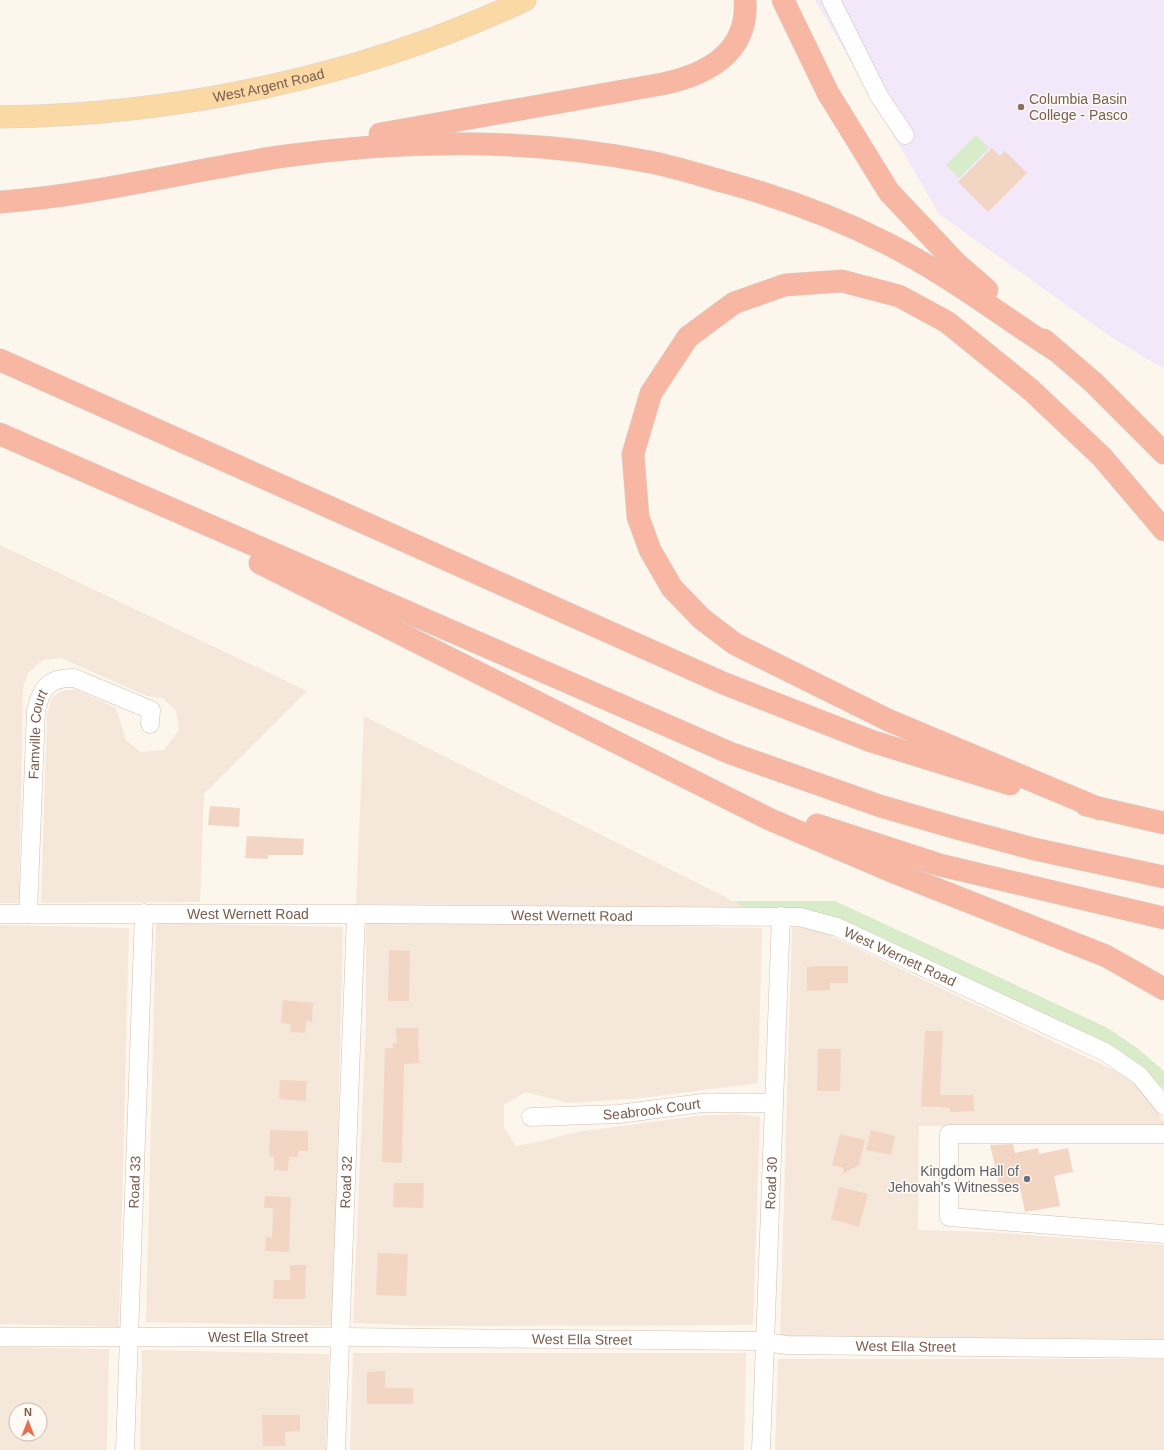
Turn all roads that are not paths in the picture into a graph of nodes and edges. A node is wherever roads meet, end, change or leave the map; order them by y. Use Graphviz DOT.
graph roads {
  1 [pos="525,0"];
  2 [pos="745,0"];
  3 [pos="783,0"];
  4 [pos="831,0"];
  5 [pos="0,117"];
  6 [pos="904,135"];
  7 [pos="285,156"];
  8 [pos="0,202"];
  9 [pos="1055,350"];
  10 [pos="0,360"];
  11 [pos="0,434"];
  12 [pos="39,452"];
  13 [pos="1164,453"];
  14 [pos="1164,530"];
  15 [pos="150,724"];
  16 [pos="717,793"];
  17 [pos="1100,808"];
  18 [pos="1164,823"];
  19 [pos="1164,877"];
  20 [pos="144,913"];
  21 [pos="0,914"];
  22 [pos="28,914"];
  23 [pos="356,914"];
  24 [pos="781,916"];
  25 [pos="1164,918"];
  26 [pos="1164,989"];
  27 [pos="773,1103"];
  28 [pos="1164,1106"];
  29 [pos="531,1117"];
  30 [pos="1164,1134"];
  31 [pos="1164,1234"];
  32 [pos="0,1337"];
  33 [pos="340,1337"];
  34 [pos="129,1338"];
  35 [pos="764,1342"];
  36 [pos="1164,1349"];
  37 [pos="125,1450"];
  38 [pos="336,1450"];
  39 [pos="761,1450"];
  1 -- 5 [label="main road, West Argent Road"];
  2 -- 7 [label="highway"];
  3 -- 9 [label="highway"];
  4 -- 6 [label="street"];
  7 -- 8 [label="highway"];
  7 -- 9 [label="highway"];
  9 -- 13 [label="highway"];
  10 -- 17 [label="highway"];
  11 -- 12 [label="highway"];
  12 -- 16 [label="highway"];
  12 -- 19 [label="highway"];
  14 -- 17 [label="highway"];
  15 -- 22 [label="street, Famville Court"];
  16 -- 25 [label="highway"];
  16 -- 26 [label="highway"];
  17 -- 18 [label="highway"];
  20 -- 22 [label="street, West Wernett Road"];
  20 -- 23 [label="street, West Wernett Road"];
  20 -- 34 [label="street, Road 33"];
  21 -- 22 [label="street, West Wernett Road"];
  23 -- 24 [label="street, West Wernett Road"];
  23 -- 33 [label="street, Road 32"];
  24 -- 27 [label="street, Road 30"];
  24 -- 28 [label="street, West Wernett Road"];
  27 -- 29 [label="street, Seabrook Court"];
  27 -- 35 [label="street, Road 30"];
  30 -- 31 [label="street"];
  32 -- 34 [label="street, West Ella Street"];
  33 -- 34 [label="street, West Ella Street"];
  33 -- 35 [label="street, West Ella Street"];
  33 -- 38 [label="street, Road 32"];
  34 -- 37 [label="street, Road 33"];
  35 -- 36 [label="street, West Ella Street"];
  35 -- 39 [label="street, Road 30"];
}
